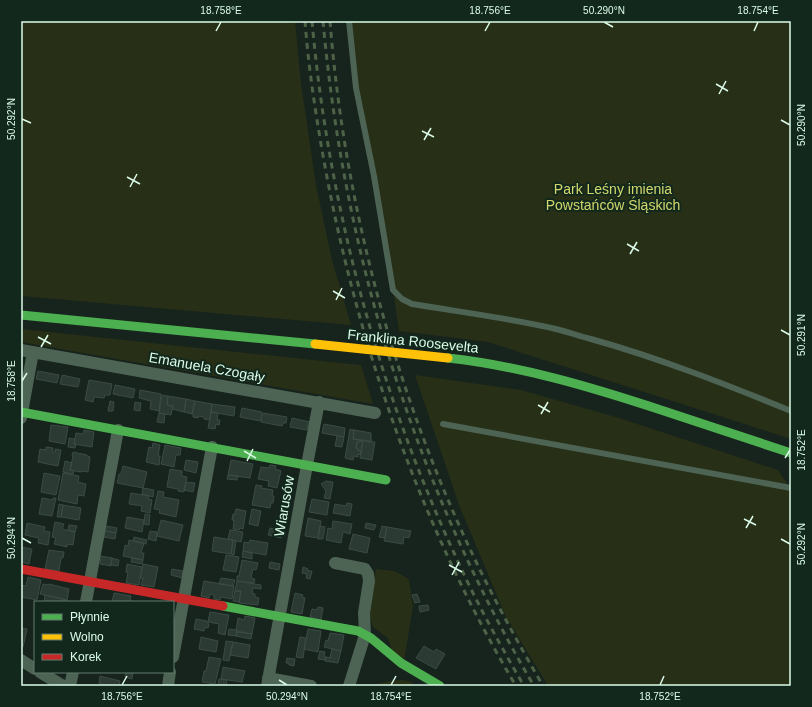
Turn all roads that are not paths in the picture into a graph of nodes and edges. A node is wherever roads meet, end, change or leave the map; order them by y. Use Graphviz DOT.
graph roads {
  1 [pos="349,21"];
  2 [pos="21,315"];
  3 [pos="21,350"];
  4 [pos="33,352"];
  5 [pos="319,402"];
  6 [pos="791,411"];
  7 [pos="375,412"];
  8 [pos="21,414"];
  9 [pos="443,424"];
  10 [pos="118,430"];
  11 [pos="212,447"];
  12 [pos="791,453"];
  13 [pos="307,465"];
  14 [pos="386,480"];
  15 [pos="791,488"];
  16 [pos="335,563"];
  17 [pos="21,569"];
  18 [pos="90,581"];
  19 [pos="184,598"];
  20 [pos="86,601"];
  21 [pos="280,616"];
  22 [pos="365,634"];
  23 [pos="174,652"];
  24 [pos="21,660"];
  25 [pos="34,668"];
  26 [pos="42,673"];
  27 [pos="73,673"];
  28 [pos="170,673"];
  29 [pos="267,682"];
  30 [pos="63,686"];
  31 [pos="70,686"];
  32 [pos="168,686"];
  33 [pos="311,686"];
  34 [pos="349,686"];
  35 [pos="440,686"];
  1 -- 6 [label="lane"];
  2 -- 12 [label="street, Franklina Roosevelta, bridge"];
  3 -- 4 [label="street, Emanuela Czogały"];
  4 -- 5 [label="street, Emanuela Czogały"];
  4 -- 8 [label="street"];
  5 -- 7 [label="street, Emanuela Czogały"];
  5 -- 13 [label="street, Wiarusów"];
  8 -- 10 [label="street"];
  9 -- 15 [label="lane"];
  10 -- 11 [label="street"];
  10 -- 18 [label="street"];
  11 -- 13 [label="street"];
  11 -- 19 [label="street"];
  13 -- 14 [label="street"];
  13 -- 21 [label="street, Wiarusów"];
  16 -- 22 [label="street"];
  17 -- 18 [label="street"];
  18 -- 19 [label="street"];
  18 -- 20 [label="street"];
  19 -- 21 [label="street"];
  19 -- 23 [label="street"];
  21 -- 22 [label="street"];
  21 -- 29 [label="street, Wiarusów"];
  22 -- 34 [label="street"];
  22 -- 35 [label="street"];
  24 -- 25 [label="street"];
  26 -- 30 [label="street"];
  27 -- 31 [label="street"];
  28 -- 32 [label="street"];
  29 -- 33 [label="street, Wiarusów"];
}
